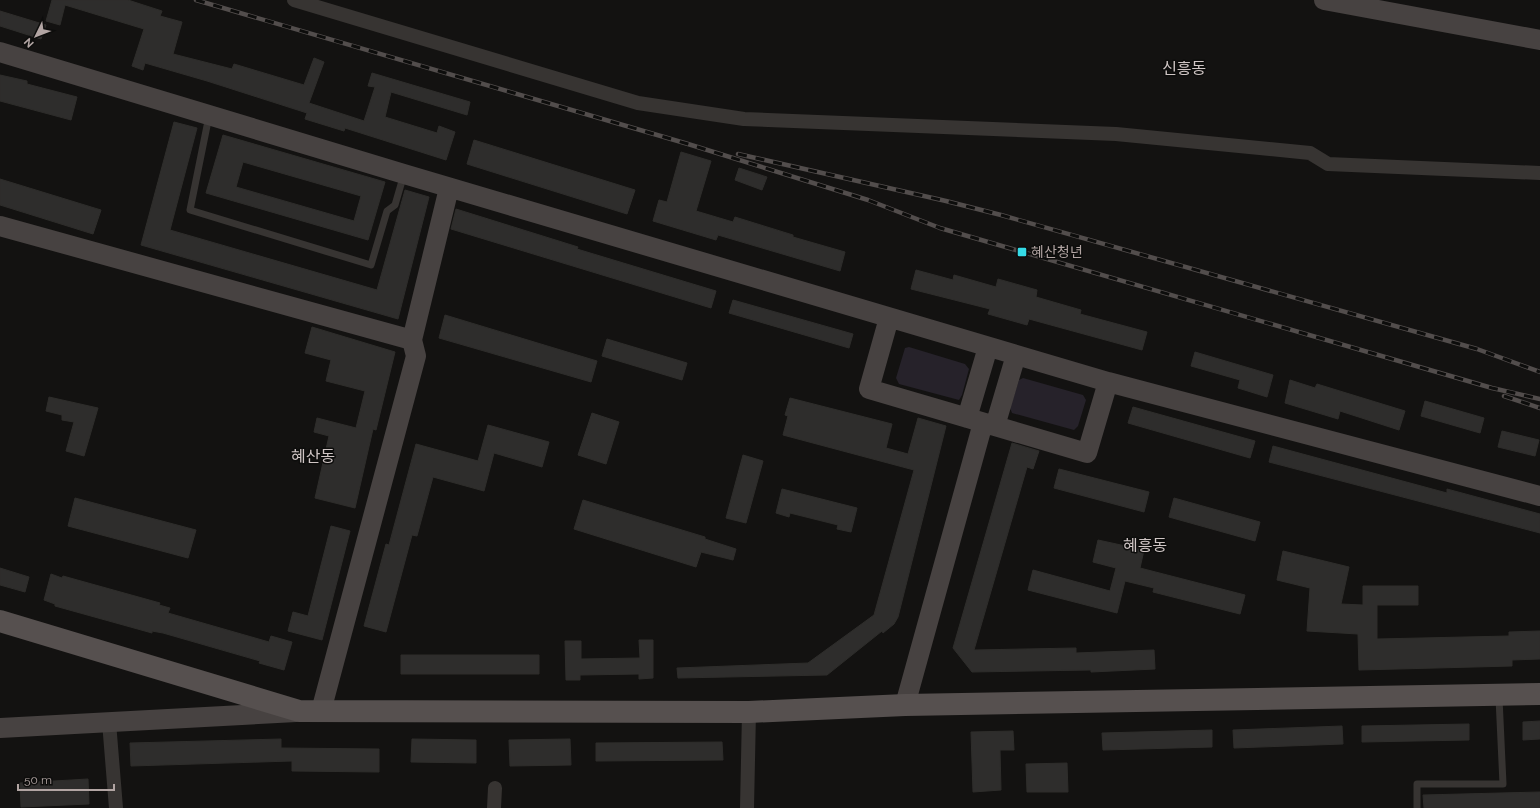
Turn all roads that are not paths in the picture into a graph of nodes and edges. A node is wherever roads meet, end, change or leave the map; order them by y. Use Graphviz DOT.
graph roads {
  1 [pos="294,0"];
  2 [pos="1324,0"];
  3 [pos="1540,40"];
  4 [pos="0,52"];
  5 [pos="209,115"];
  6 [pos="1540,173"];
  7 [pos="404,174"];
  8 [pos="449,188"];
  9 [pos="0,226"];
  10 [pos="890,318"];
  11 [pos="412,340"];
  12 [pos="988,347"];
  13 [pos="1016,355"];
  14 [pos="1108,382"];
  15 [pos="982,422"];
  16 [pos="1540,496"];
  17 [pos="0,621"];
  18 [pos="1540,694"];
  19 [pos="1499,695"];
  20 [pos="905,705"];
  21 [pos="320,711"];
  22 [pos="299,712"];
  23 [pos="749,712"];
  24 [pos="109,722"];
  25 [pos="0,728"];
  26 [pos="495,788"];
  27 [pos="116,808"];
  28 [pos="494,808"];
  29 [pos="747,808"];
  30 [pos="1418,808"];
  1 -- 6 [label="street"];
  2 -- 3 [label="main road"];
  4 -- 5 [label="main road"];
  5 -- 7 [label="main road"];
  5 -- 7 [label="lane"];
  7 -- 8 [label="main road"];
  8 -- 10 [label="main road"];
  8 -- 11 [label="main road"];
  9 -- 11 [label="main road"];
  10 -- 12 [label="main road"];
  10 -- 15 [label="main road"];
  11 -- 21 [label="main road"];
  12 -- 13 [label="main road"];
  12 -- 15 [label="main road"];
  13 -- 14 [label="main road"];
  13 -- 15 [label="main road"];
  14 -- 15 [label="main road"];
  14 -- 16 [label="main road"];
  15 -- 20 [label="main road"];
  17 -- 22 [label="main road"];
  18 -- 19 [label="main road"];
  19 -- 20 [label="main road"];
  19 -- 30 [label="lane"];
  20 -- 23 [label="main road"];
  21 -- 22 [label="main road"];
  21 -- 23 [label="main road"];
  22 -- 24 [label="main road"];
  23 -- 29 [label="street"];
  24 -- 25 [label="main road"];
  24 -- 27 [label="street"];
  26 -- 28 [label="street"];
}
